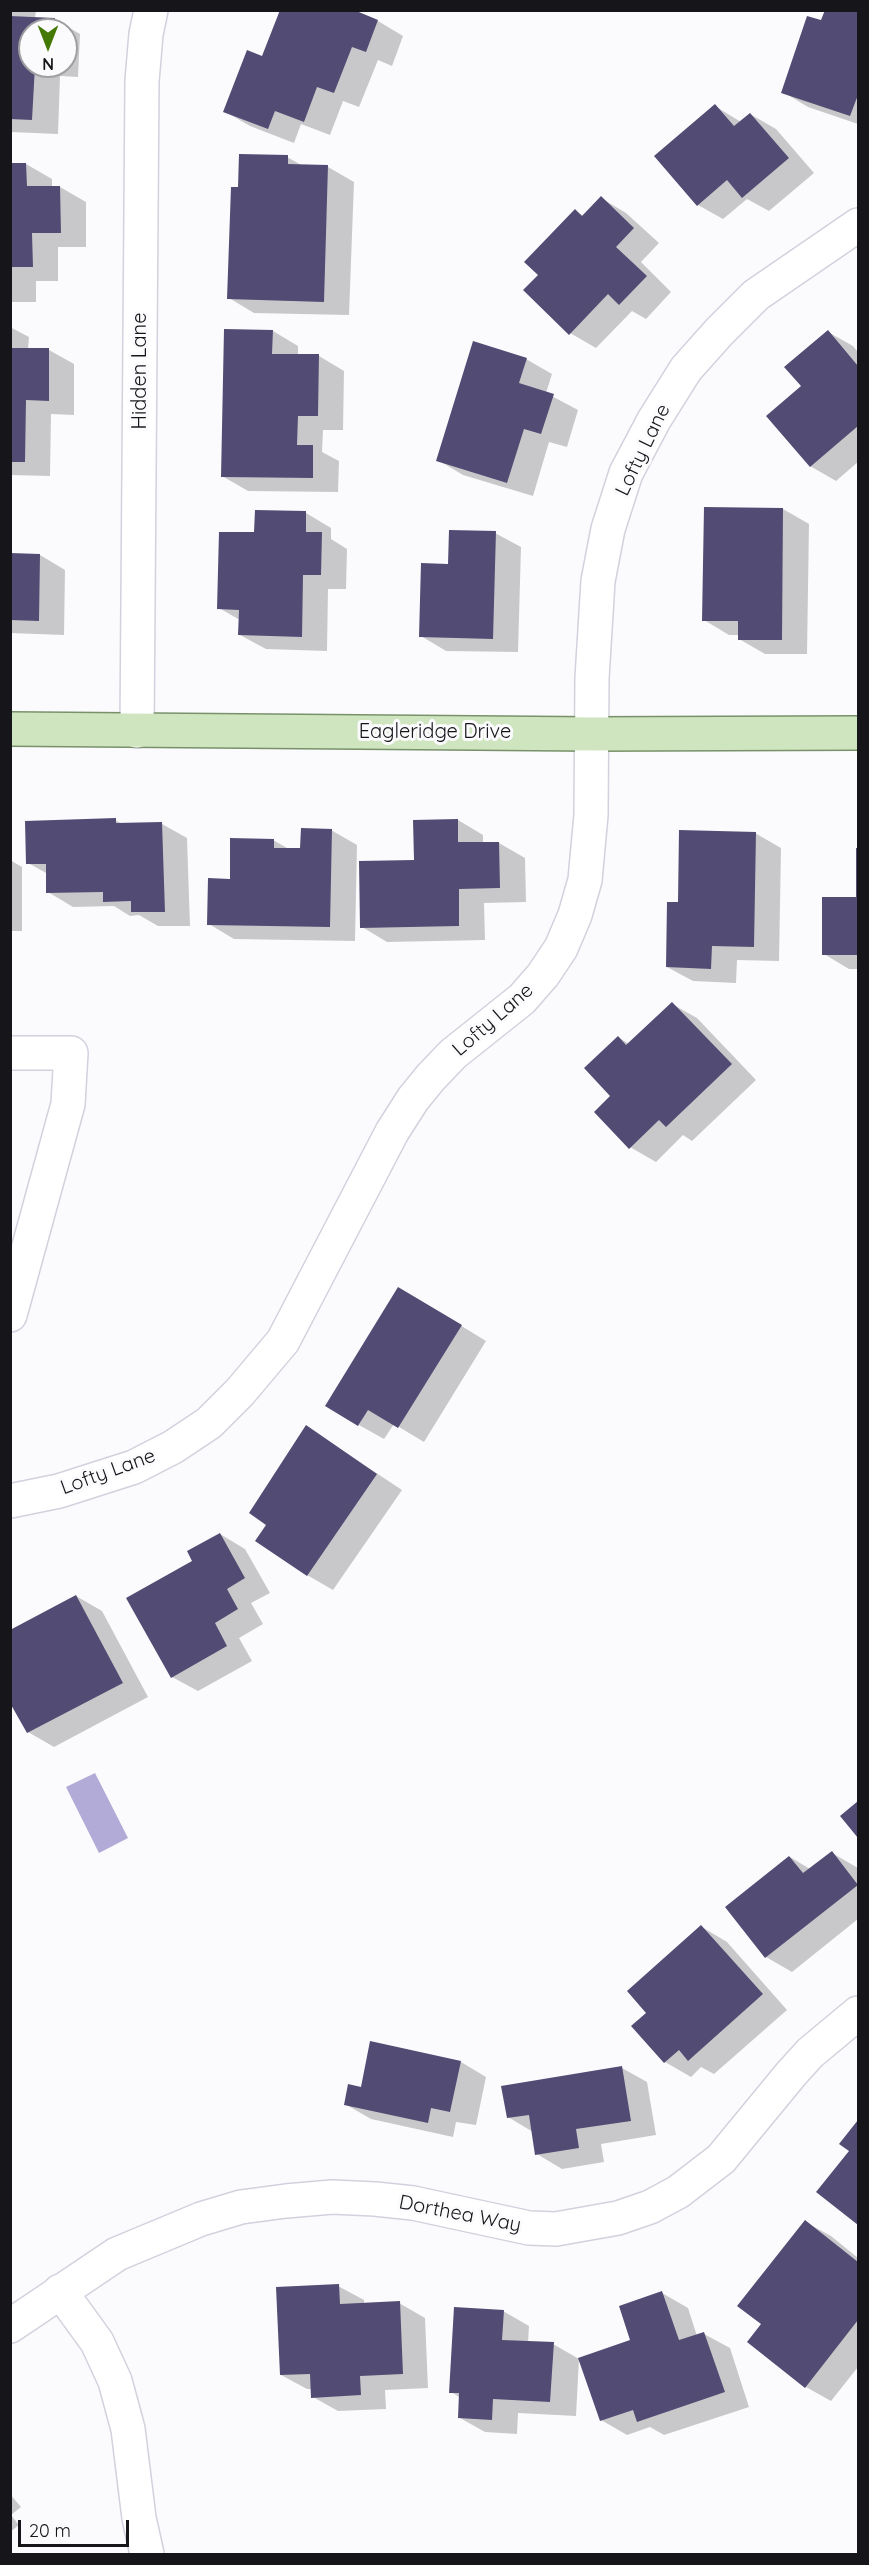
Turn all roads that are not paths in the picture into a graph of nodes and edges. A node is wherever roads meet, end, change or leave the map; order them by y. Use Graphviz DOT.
graph roads {
  1 [pos="151,10"];
  2 [pos="858,225"];
  3 [pos="10,729"];
  4 [pos="137,731"];
  5 [pos="858,733"];
  6 [pos="592,734"];
  7 [pos="10,1053"];
  8 [pos="10,1315"];
  9 [pos="10,1501"];
  10 [pos="858,2013"];
  11 [pos="60,2291"];
  12 [pos="10,2326"];
  13 [pos="147,2554"];
  1 -- 4 [label="street, Hidden Lane"];
  2 -- 6 [label="street, Lofty Lane"];
  3 -- 4 [label="main road, Eagleridge Drive"];
  4 -- 6 [label="main road, Eagleridge Drive"];
  5 -- 6 [label="main road, Eagleridge Drive"];
  6 -- 9 [label="street, Lofty Lane"];
  7 -- 8 [label="street"];
  10 -- 11 [label="street, Dorthea Way"];
  11 -- 12 [label="street, Dorthea Way"];
  11 -- 13 [label="street"];
}
